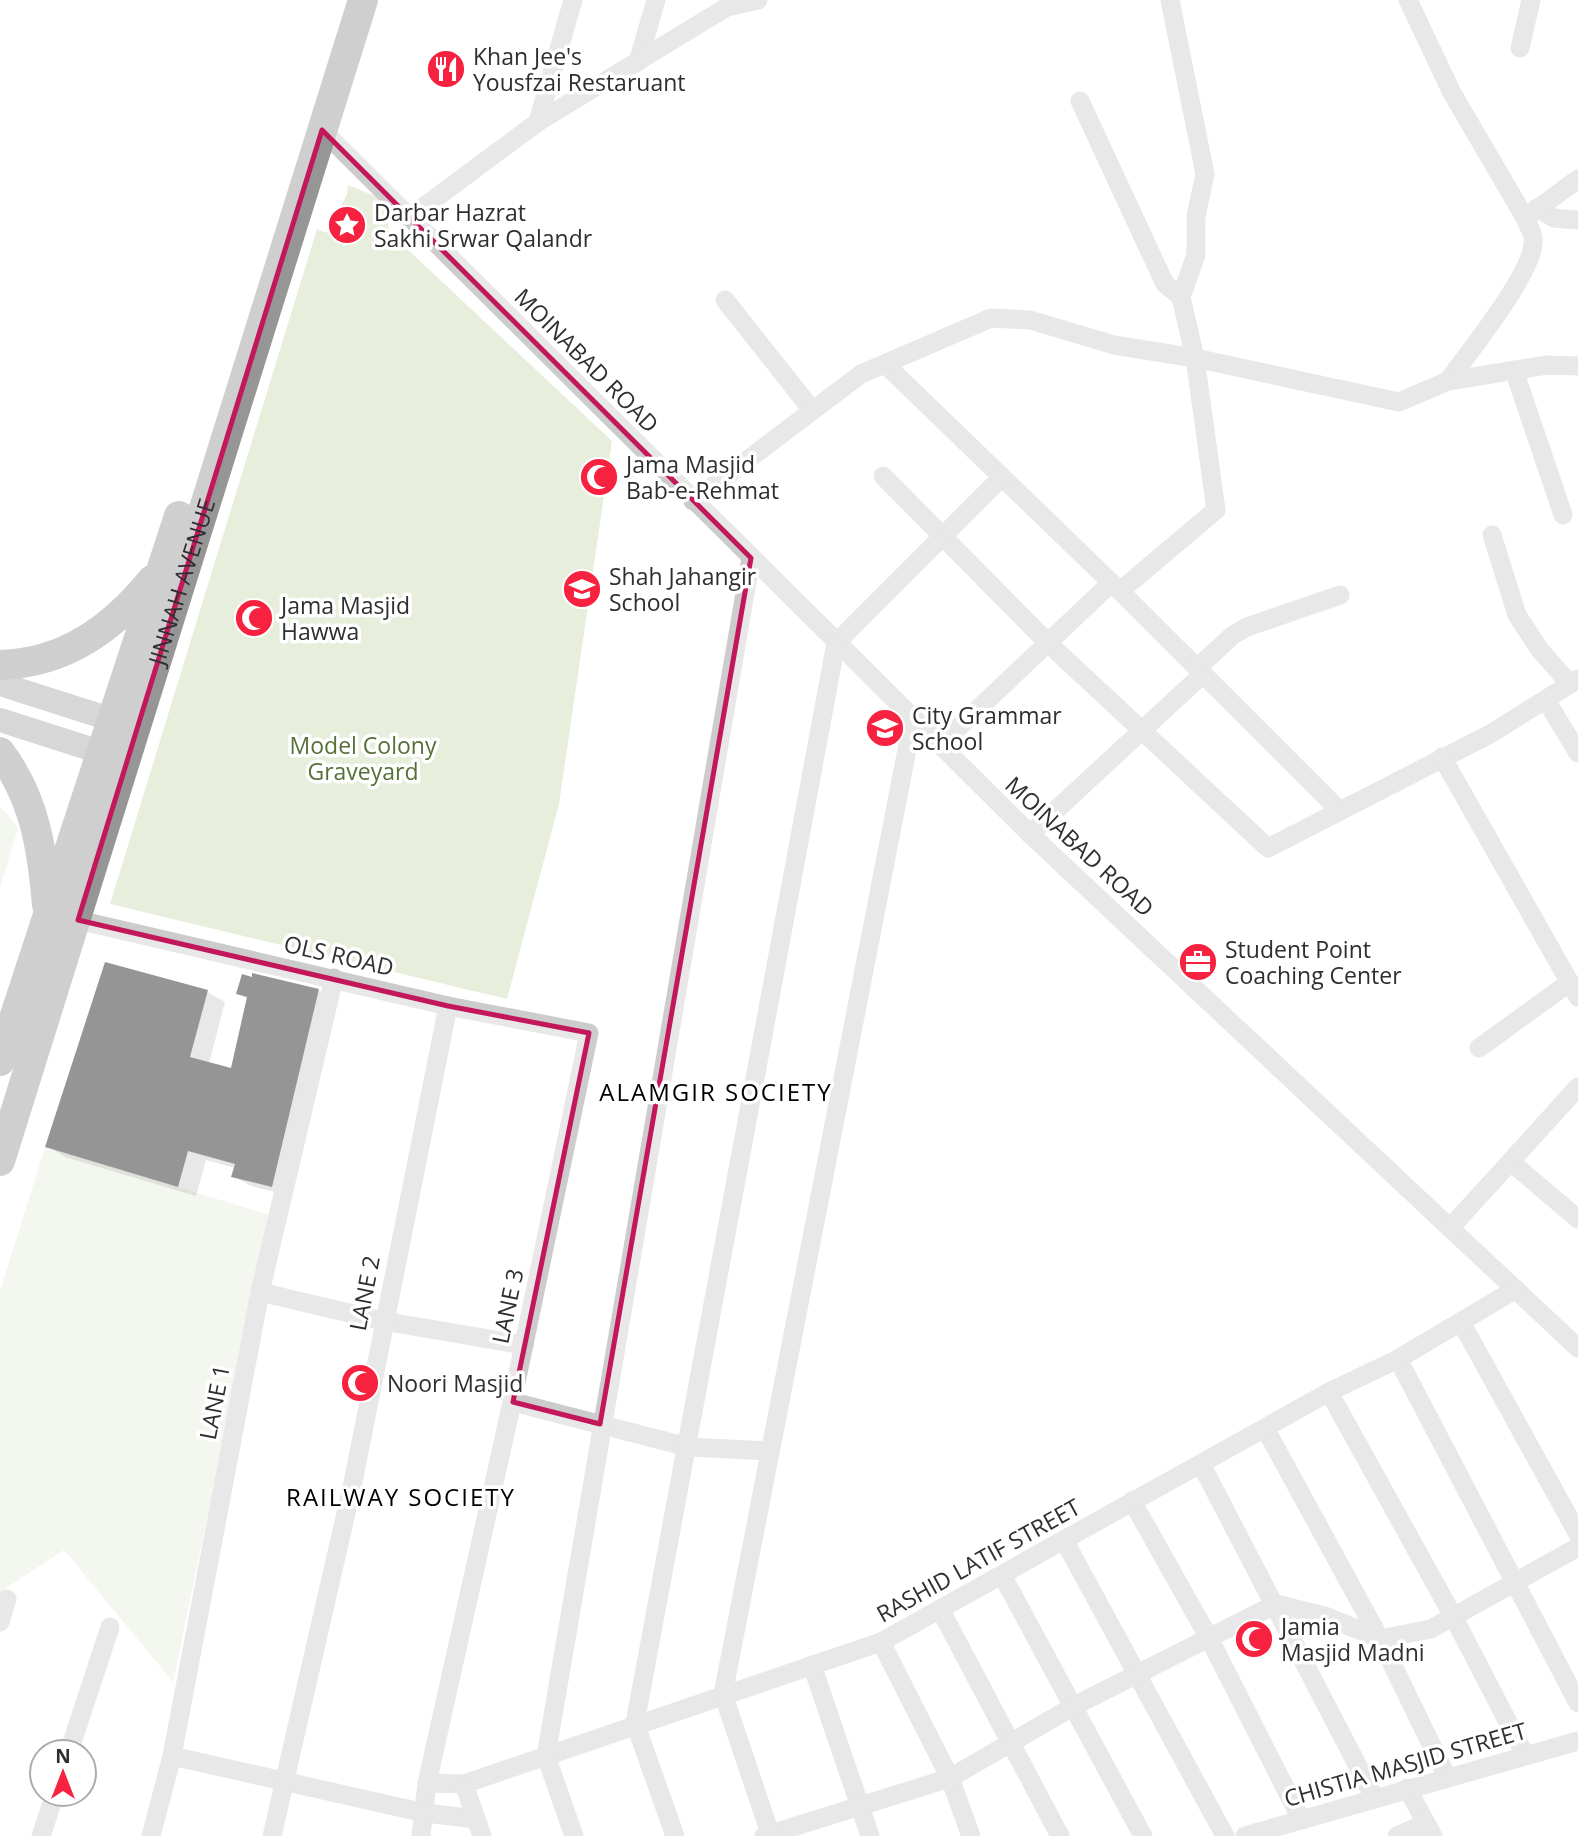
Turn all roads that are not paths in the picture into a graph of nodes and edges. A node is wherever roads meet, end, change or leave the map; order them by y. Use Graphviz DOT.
graph roads {
  1 [pos="343,0"];
  2 [pos="363,0"];
  3 [pos="573,0"];
  4 [pos="656,0"];
  5 [pos="758,0"];
  6 [pos="1170,0"];
  7 [pos="1408,0"];
  8 [pos="1531,0"];
  9 [pos="1520,48"];
  10 [pos="638,62"];
  11 [pos="1080,101"];
  12 [pos="538,122"];
  13 [pos="321,130"];
  14 [pos="1578,178"];
  15 [pos="1531,213"];
  16 [pos="410,217"];
  17 [pos="1578,220"];
  18 [pos="1181,297"];
  19 [pos="725,300"];
  20 [pos="1195,358"];
  21 [pos="886,365"];
  22 [pos="1578,366"];
  23 [pos="1514,370"];
  24 [pos="1448,381"];
  25 [pos="812,410"];
  26 [pos="883,476"];
  27 [pos="1002,477"];
  28 [pos="693,501"];
  29 [pos="1563,515"];
  30 [pos="1492,535"];
  31 [pos="943,537"];
  32 [pos="751,558"];
  33 [pos="162,568"];
  34 [pos="1116,587"];
  35 [pos="1340,595"];
  36 [pos="836,643"];
  37 [pos="1048,643"];
  38 [pos="0,666"];
  39 [pos="1200,671"];
  40 [pos="1574,682"];
  41 [pos="0,684"];
  42 [pos="1546,699"];
  43 [pos="913,719"];
  44 [pos="0,720"];
  45 [pos="113,720"];
  46 [pos="1143,732"];
  47 [pos="940,745"];
  48 [pos="0,752"];
  49 [pos="1578,753"];
  50 [pos="114,757"];
  51 [pos="1442,757"];
  52 [pos="1339,810"];
  53 [pos="1030,834"];
  54 [pos="48,919"];
  55 [pos="78,920"];
  56 [pos="334,978"];
  57 [pos="1574,989"];
  58 [pos="448,1006"];
  59 [pos="589,1033"];
  60 [pos="1479,1048"];
  61 [pos="0,1061"];
  62 [pos="1578,1087"];
  63 [pos="0,1161"];
  64 [pos="1512,1163"];
  65 [pos="1578,1219"];
  66 [pos="1451,1227"];
  67 [pos="1516,1289"];
  68 [pos="260,1292"];
  69 [pos="383,1321"];
  70 [pos="1461,1322"];
  71 [pos="524,1345"];
  72 [pos="1578,1348"];
  73 [pos="1398,1359"];
  74 [pos="1329,1392"];
  75 [pos="513,1402"];
  76 [pos="600,1424"];
  77 [pos="1265,1428"];
  78 [pos="688,1447"];
  79 [pos="771,1451"];
  80 [pos="1201,1464"];
  81 [pos="1132,1501"];
  82 [pos="1578,1534"];
  83 [pos="1065,1540"];
  84 [pos="1578,1547"];
  85 [pos="1002,1575"];
  86 [pos="1516,1581"];
  87 [pos="7,1599"];
  88 [pos="1276,1604"];
  89 [pos="940,1609"];
  90 [pos="1453,1616"];
  91 [pos="0,1622"];
  92 [pos="110,1627"];
  93 [pos="1209,1638"];
  94 [pos="1380,1639"];
  95 [pos="881,1642"];
  96 [pos="811,1665"];
  97 [pos="1139,1673"];
  98 [pos="723,1694"];
  99 [pos="1578,1703"];
  100 [pos="1074,1706"];
  101 [pos="635,1723"];
  102 [pos="74,1738"];
  103 [pos="1578,1741"];
  104 [pos="1009,1744"];
  105 [pos="1525,1755"];
  106 [pos="172,1756"];
  107 [pos="546,1756"];
  108 [pos="1447,1777"];
  109 [pos="950,1778"];
  110 [pos="283,1782"];
  111 [pos="427,1783"];
  112 [pos="464,1784"];
  113 [pos="1407,1788"];
  114 [pos="1374,1797"];
  115 [pos="858,1807"];
  116 [pos="50,1808"];
  117 [pos="425,1813"];
  118 [pos="1301,1819"];
  119 [pos="479,1828"];
  120 [pos="1429,1830"];
  121 [pos="768,1835"];
  122 [pos="41,1836"];
  123 [pos="151,1836"];
  124 [pos="272,1836"];
  125 [pos="421,1836"];
  126 [pos="574,1836"];
  127 [pos="675,1836"];
  128 [pos="870,1836"];
  129 [pos="971,1836"];
  130 [pos="1060,1836"];
  131 [pos="1143,1836"];
  132 [pos="1225,1836"];
  133 [pos="1245,1836"];
  134 [pos="1397,1836"];
  1 -- 33 [label="highway, JINNAH AVENUE"];
  2 -- 13 [label="highway, JINNAH AVENUE"];
  3 -- 12 [label="street"];
  4 -- 10 [label="street"];
  5 -- 10 [label="street"];
  6 -- 18 [label="street"];
  7 -- 15 [label="street"];
  8 -- 9 [label="street"];
  10 -- 12 [label="street"];
  11 -- 18 [label="street"];
  12 -- 16 [label="street"];
  13 -- 16 [label="street, MOINABAD ROAD"];
  13 -- 50 [label="highway, JINNAH AVENUE"];
  14 -- 15 [label="street"];
  15 -- 17 [label="street"];
  15 -- 24 [label="street"];
  16 -- 28 [label="street, MOINABAD ROAD"];
  18 -- 20 [label="street"];
  19 -- 25 [label="street"];
  20 -- 21 [label="street"];
  20 -- 24 [label="street"];
  20 -- 34 [label="street"];
  21 -- 25 [label="street"];
  21 -- 27 [label="street"];
  22 -- 23 [label="street"];
  23 -- 24 [label="street"];
  23 -- 29 [label="street"];
  25 -- 28 [label="street"];
  26 -- 31 [label="street"];
  27 -- 31 [label="street"];
  27 -- 34 [label="street"];
  28 -- 32 [label="street, MOINABAD ROAD"];
  30 -- 40 [label="street"];
  31 -- 36 [label="street"];
  31 -- 37 [label="street"];
  32 -- 36 [label="street, MOINABAD ROAD"];
  32 -- 76 [label="street"];
  33 -- 38 [label="highway"];
  33 -- 45 [label="highway, JINNAH AVENUE"];
  34 -- 37 [label="street"];
  34 -- 39 [label="street"];
  35 -- 39 [label="street"];
  36 -- 43 [label="street, MOINABAD ROAD"];
  36 -- 78 [label="street"];
  37 -- 46 [label="street"];
  37 -- 47 [label="street"];
  39 -- 46 [label="street"];
  39 -- 52 [label="street"];
  40 -- 42 [label="street"];
  41 -- 45 [label="main road"];
  42 -- 49 [label="street"];
  42 -- 51 [label="street"];
  43 -- 47 [label="street, MOINABAD ROAD"];
  43 -- 79 [label="street"];
  44 -- 50 [label="main road"];
  45 -- 50 [label="highway, JINNAH AVENUE"];
  46 -- 52 [label="street"];
  46 -- 53 [label="street"];
  47 -- 53 [label="street, MOINABAD ROAD"];
  48 -- 54 [label="highway"];
  50 -- 54 [label="highway, JINNAH AVENUE"];
  50 -- 55 [label="highway, JINNAH AVENUE"];
  51 -- 52 [label="street"];
  51 -- 57 [label="street"];
  53 -- 66 [label="street, MOINABAD ROAD"];
  54 -- 61 [label="highway, JINNAH AVENUE"];
  55 -- 56 [label="street, OLS ROAD"];
  55 -- 63 [label="highway, JINNAH AVENUE"];
  56 -- 58 [label="street, OLS ROAD"];
  56 -- 68 [label="street, LANE 1"];
  57 -- 60 [label="street"];
  58 -- 59 [label="street, OLS ROAD"];
  58 -- 69 [label="street, LANE 2"];
  59 -- 71 [label="street, LANE 3"];
  62 -- 64 [label="street"];
  64 -- 65 [label="street"];
  64 -- 66 [label="street"];
  66 -- 67 [label="street, MOINABAD ROAD"];
  67 -- 70 [label="street, RASHID LATIF STREET"];
  67 -- 72 [label="street, MOINABAD ROAD"];
  68 -- 69 [label="street"];
  68 -- 106 [label="street, LANE 1"];
  69 -- 71 [label="street"];
  69 -- 110 [label="street, LANE 2"];
  70 -- 73 [label="street, RASHID LATIF STREET"];
  70 -- 82 [label="street"];
  71 -- 75 [label="street, LANE 3"];
  73 -- 74 [label="street, RASHID LATIF STREET"];
  73 -- 86 [label="street"];
  74 -- 77 [label="street, RASHID LATIF STREET"];
  74 -- 90 [label="street"];
  75 -- 76 [label="street"];
  75 -- 111 [label="street, LANE 3"];
  76 -- 78 [label="street"];
  76 -- 107 [label="street"];
  77 -- 80 [label="street, RASHID LATIF STREET"];
  77 -- 94 [label="street"];
  78 -- 79 [label="street"];
  78 -- 101 [label="street"];
  79 -- 98 [label="street"];
  80 -- 81 [label="street, RASHID LATIF STREET"];
  80 -- 88 [label="street"];
  81 -- 83 [label="street, RASHID LATIF STREET"];
  81 -- 93 [label="street"];
  83 -- 85 [label="street, RASHID LATIF STREET"];
  83 -- 97 [label="street"];
  84 -- 86 [label="street"];
  85 -- 89 [label="street, RASHID LATIF STREET"];
  85 -- 100 [label="street"];
  86 -- 90 [label="street"];
  86 -- 99 [label="street"];
  87 -- 91 [label="street"];
  88 -- 93 [label="street"];
  88 -- 94 [label="street"];
  88 -- 114 [label="street"];
  89 -- 95 [label="street, RASHID LATIF STREET"];
  89 -- 104 [label="street"];
  90 -- 94 [label="street"];
  90 -- 105 [label="street"];
  92 -- 102 [label="street"];
  93 -- 97 [label="street"];
  93 -- 118 [label="street"];
  94 -- 108 [label="street"];
  95 -- 96 [label="street, RASHID LATIF STREET"];
  95 -- 109 [label="street"];
  96 -- 98 [label="street, RASHID LATIF STREET"];
  96 -- 115 [label="street"];
  97 -- 100 [label="street"];
  97 -- 132 [label="street"];
  98 -- 101 [label="street, RASHID LATIF STREET"];
  98 -- 121 [label="street"];
  100 -- 104 [label="street"];
  100 -- 131 [label="street"];
  101 -- 107 [label="street, RASHID LATIF STREET"];
  101 -- 127 [label="street"];
  103 -- 105 [label="street, CHISTIA MASJID STREET"];
  104 -- 109 [label="street"];
  104 -- 130 [label="street"];
  105 -- 108 [label="street, CHISTIA MASJID STREET"];
  106 -- 110 [label="street"];
  106 -- 123 [label="street, LANE 1"];
  107 -- 112 [label="street, RASHID LATIF STREET"];
  107 -- 126 [label="street"];
  108 -- 113 [label="street, CHISTIA MASJID STREET"];
  109 -- 115 [label="street"];
  109 -- 129 [label="street"];
  110 -- 117 [label="street"];
  110 -- 124 [label="street, LANE 2"];
  111 -- 112 [label="street, RASHID LATIF STREET"];
  111 -- 117 [label="street, LANE 3"];
  112 -- 119 [label="street"];
  113 -- 114 [label="street, CHISTIA MASJID STREET"];
  113 -- 120 [label="street"];
  114 -- 118 [label="street, CHISTIA MASJID STREET"];
  115 -- 121 [label="street"];
  115 -- 128 [label="street"];
  116 -- 122 [label="street"];
  117 -- 119 [label="street"];
  117 -- 125 [label="street, LANE 3"];
  118 -- 133 [label="street, CHISTIA MASJID STREET"];
  120 -- 134 [label="street"];
}
